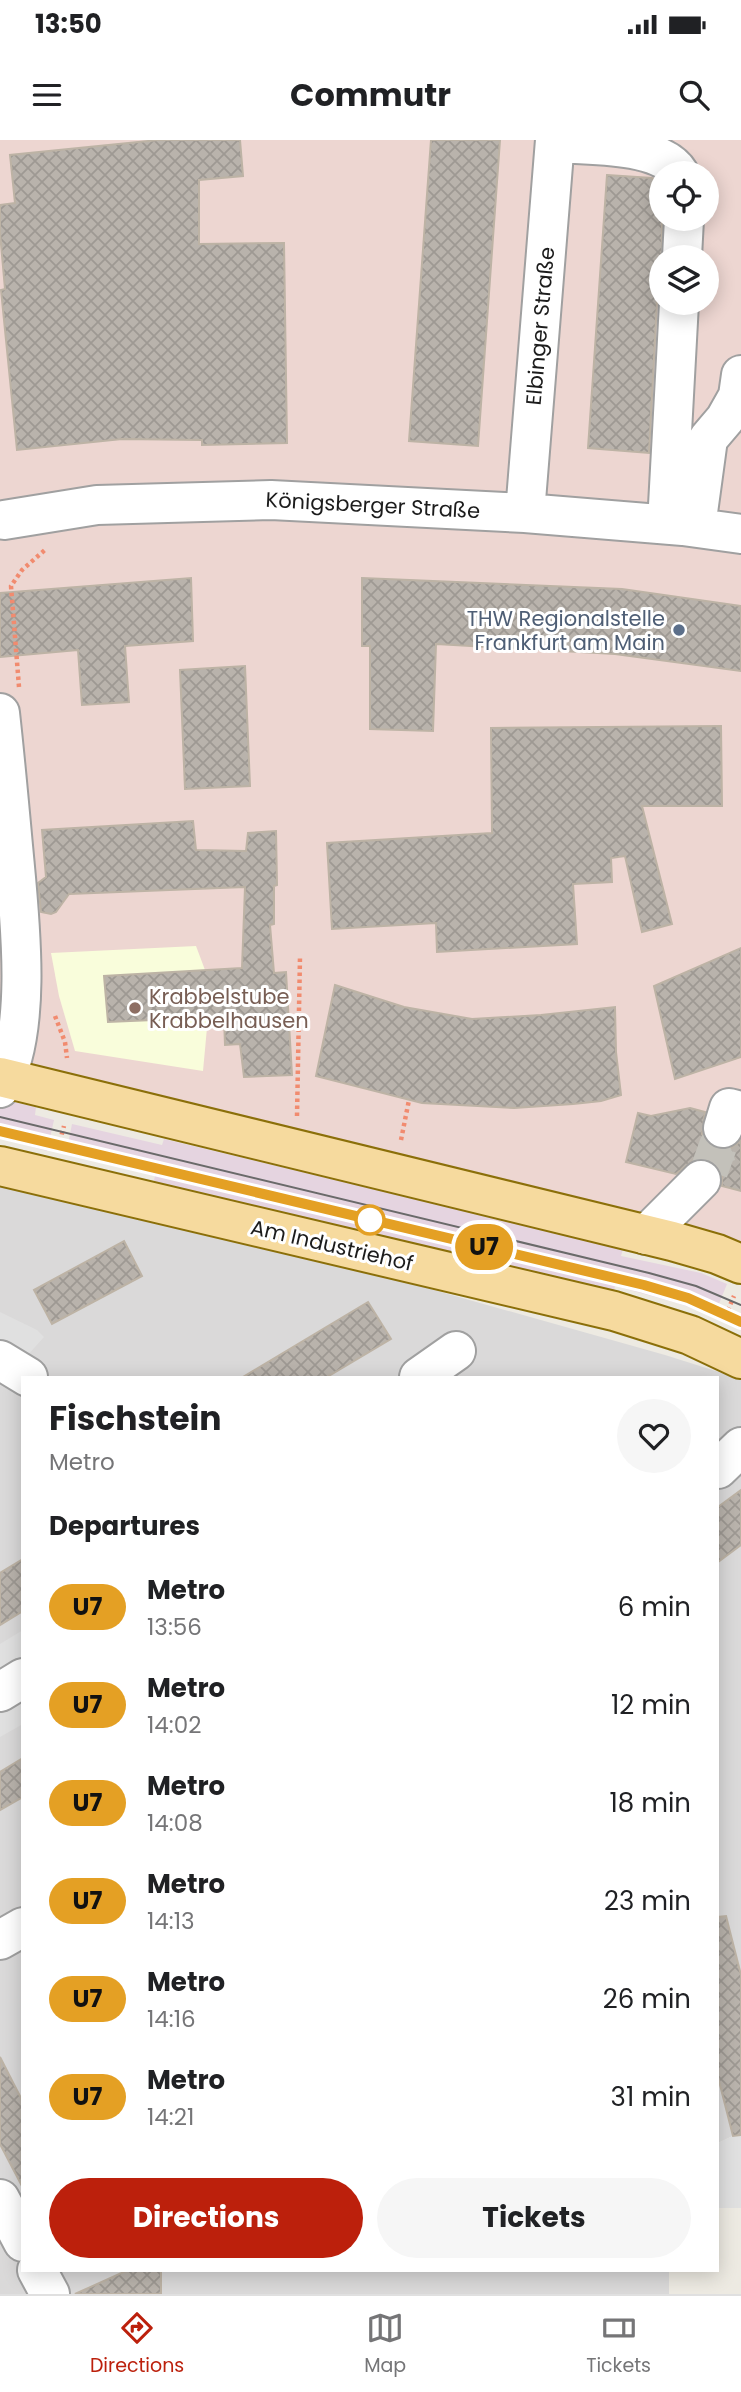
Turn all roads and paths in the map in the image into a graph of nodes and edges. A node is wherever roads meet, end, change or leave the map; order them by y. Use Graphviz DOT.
graph roads {
  1 [pos="555,142"];
  2 [pos="665,161"];
  3 [pos="679,315"];
  4 [pos="741,375"];
  5 [pos="525,513"];
  6 [pos="681,526"];
  7 [pos="1,527"];
  8 [pos="741,534"];
  9 [pos="0,713"];
  10 [pos="300,957"];
  11 [pos="2,1081"];
  12 [pos="409,1100"];
  13 [pos="297,1116"];
  14 [pos="66,1119"];
  15 [pos="401,1141"];
  16 [pos="57,1156"];
  17 [pos="5,1162"];
  18 [pos="701,1180"];
  19 [pos="646,1235"];
  20 [pos="739,1276"];
  21 [pos="456,1351"];
  22 [pos="732,1355"];
  23 [pos="0,1360"];
  24 [pos="26,1376"];
  25 [pos="420,1376"];
  26 [pos="741,1447"];
  27 [pos="719,1468"];
  28 [pos="21,1679"];
  29 [pos="0,1692"];
  30 [pos="21,1928"];
  31 [pos="0,1940"];
  32 [pos="0,2199"];
  33 [pos="21,2238"];
  34 [pos="38,2272"];
  35 [pos="50,2294"];
  1 -- 2 [label="street"];
  1 -- 5 [label="street, Elbinger Straße"];
  3 -- 6 [label="street"];
  4 -- 6 [label="street"];
  5 -- 6 [label="street, Königsberger Straße"];
  5 -- 7 [label="street, Königsberger Straße"];
  6 -- 8 [label="street, Königsberger Straße"];
  9 -- 11 [label="street"];
  10 -- 13 [label="path"];
  11 -- 19 [label="main road"];
  12 -- 15 [label="path"];
  14 -- 16 [label="path"];
  17 -- 22 [label="main road, Am Industriehof"];
  18 -- 19 [label="street"];
  19 -- 20 [label="main road"];
  20 -- 22 [label="path"];
  21 -- 25 [label="street"];
  23 -- 24 [label="street"];
  26 -- 27 [label="street"];
  28 -- 29 [label="street"];
  30 -- 31 [label="street"];
  32 -- 33 [label="street"];
  34 -- 35 [label="street"];
}
